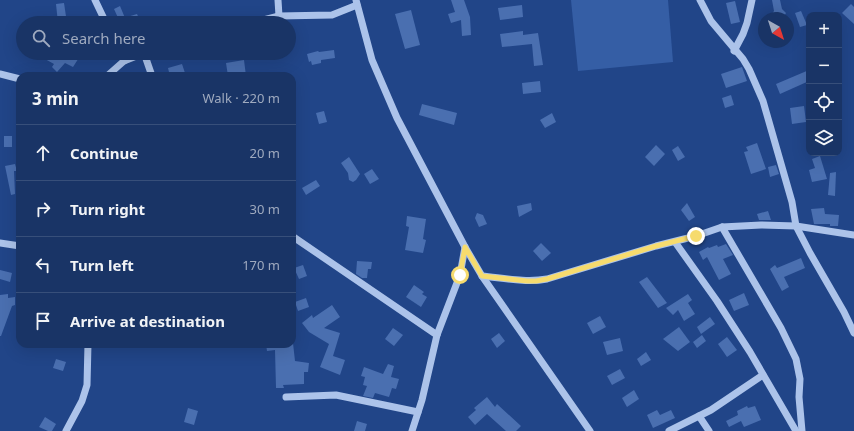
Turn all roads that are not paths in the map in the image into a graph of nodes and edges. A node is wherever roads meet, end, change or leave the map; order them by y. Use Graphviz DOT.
graph roads {
  1 [pos="95,0"];
  2 [pos="278,0"];
  3 [pos="700,0"];
  4 [pos="752,0"];
  5 [pos="357,2"];
  6 [pos="103,16"];
  7 [pos="279,16"];
  8 [pos="734,50"];
  9 [pos="146,60"];
  10 [pos="124,61"];
  11 [pos="112,72"];
  12 [pos="151,72"];
  13 [pos="0,74"];
  14 [pos="16,79"];
  15 [pos="796,226"];
  16 [pos="722,227"];
  17 [pos="854,235"];
  18 [pos="296,239"];
  19 [pos="675,242"];
  20 [pos="0,243"];
  21 [pos="16,245"];
  22 [pos="465,247"];
  23 [pos="482,276"];
  24 [pos="854,333"];
  25 [pos="438,335"];
  26 [pos="88,348"];
  27 [pos="763,375"];
  28 [pos="286,397"];
  29 [pos="418,412"];
  30 [pos="698,416"];
  31 [pos="66,431"];
  32 [pos="412,431"];
  33 [pos="590,431"];
  34 [pos="669,431"];
  35 [pos="709,431"];
  36 [pos="796,431"];
  37 [pos="802,431"];
  1 -- 6 [label="street"];
  2 -- 7 [label="street"];
  3 -- 8 [label="street"];
  4 -- 8 [label="street"];
  5 -- 7 [label="street"];
  5 -- 22 [label="street"];
  8 -- 15 [label="street"];
  9 -- 12 [label="street"];
  10 -- 11 [label="street"];
  13 -- 14 [label="street"];
  15 -- 16 [label="street"];
  15 -- 17 [label="street"];
  15 -- 24 [label="street"];
  16 -- 19 [label="street"];
  16 -- 37 [label="street"];
  18 -- 25 [label="street"];
  19 -- 23 [label="street"];
  19 -- 27 [label="street"];
  20 -- 21 [label="street"];
  22 -- 23 [label="street"];
  22 -- 25 [label="street"];
  23 -- 33 [label="street"];
  25 -- 29 [label="street"];
  26 -- 31 [label="street"];
  27 -- 30 [label="street"];
  27 -- 36 [label="street"];
  28 -- 29 [label="street"];
  29 -- 32 [label="street"];
  30 -- 34 [label="street"];
  30 -- 35 [label="street"];
}
